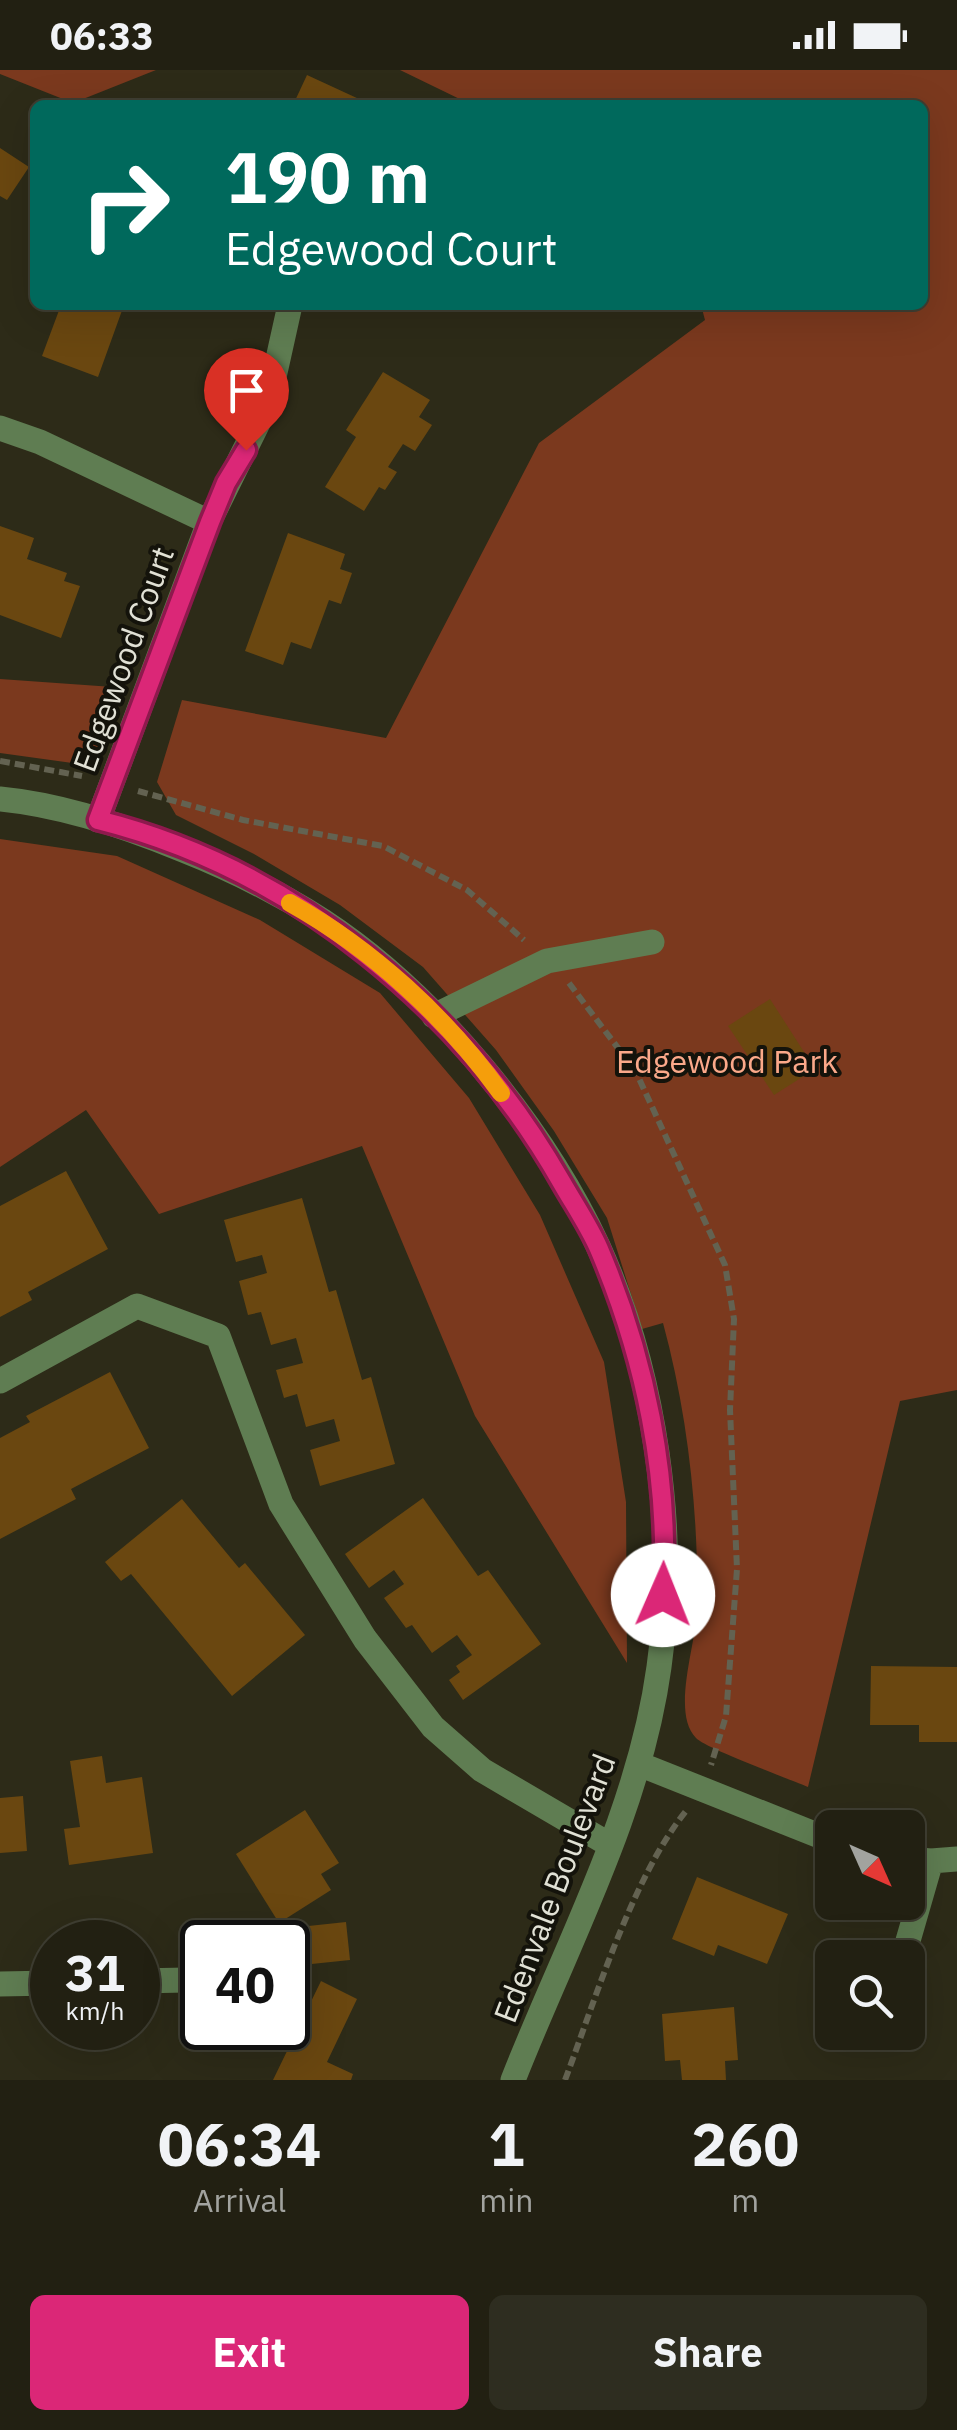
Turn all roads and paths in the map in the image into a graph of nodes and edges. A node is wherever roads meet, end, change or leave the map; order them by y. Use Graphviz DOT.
graph roads {
  1 [pos="289,310"];
  2 [pos="0,428"];
  3 [pos="210,522"];
  4 [pos="0,761"];
  5 [pos="111,784"];
  6 [pos="0,799"];
  7 [pos="98,820"];
  8 [pos="652,942"];
  9 [pos="547,961"];
  10 [pos="434,1016"];
  11 [pos="0,1381"];
  12 [pos="638,1764"];
  13 [pos="703,1791"];
  14 [pos="815,1834"];
  15 [pos="610,1845"];
  16 [pos="932,1860"];
  17 [pos="908,1940"];
  18 [pos="30,1983"];
  19 [pos="0,1984"];
  20 [pos="513,2080"];
  21 [pos="565,2080"];
  1 -- 3 [label="street, Edgewood Court"];
  2 -- 3 [label="street, Edgewood Court"];
  3 -- 5 [label="street, Edgewood Court"];
  4 -- 5 [label="path"];
  5 -- 7 [label="street, Edgewood Court"];
  5 -- 9 [label="path"];
  6 -- 7 [label="street, Edenvale Boulevard"];
  7 -- 10 [label="street, Edenvale Boulevard"];
  8 -- 9 [label="street"];
  9 -- 10 [label="street"];
  9 -- 13 [label="path"];
  10 -- 12 [label="street, Edenvale Boulevard"];
  11 -- 15 [label="street"];
  12 -- 13 [label="street"];
  12 -- 15 [label="street, Edenvale Boulevard"];
  13 -- 14 [label="street"];
  13 -- 21 [label="path"];
  15 -- 20 [label="street, Edenvale Boulevard"];
  16 -- 17 [label="street"];
  18 -- 19 [label="street"];
}
